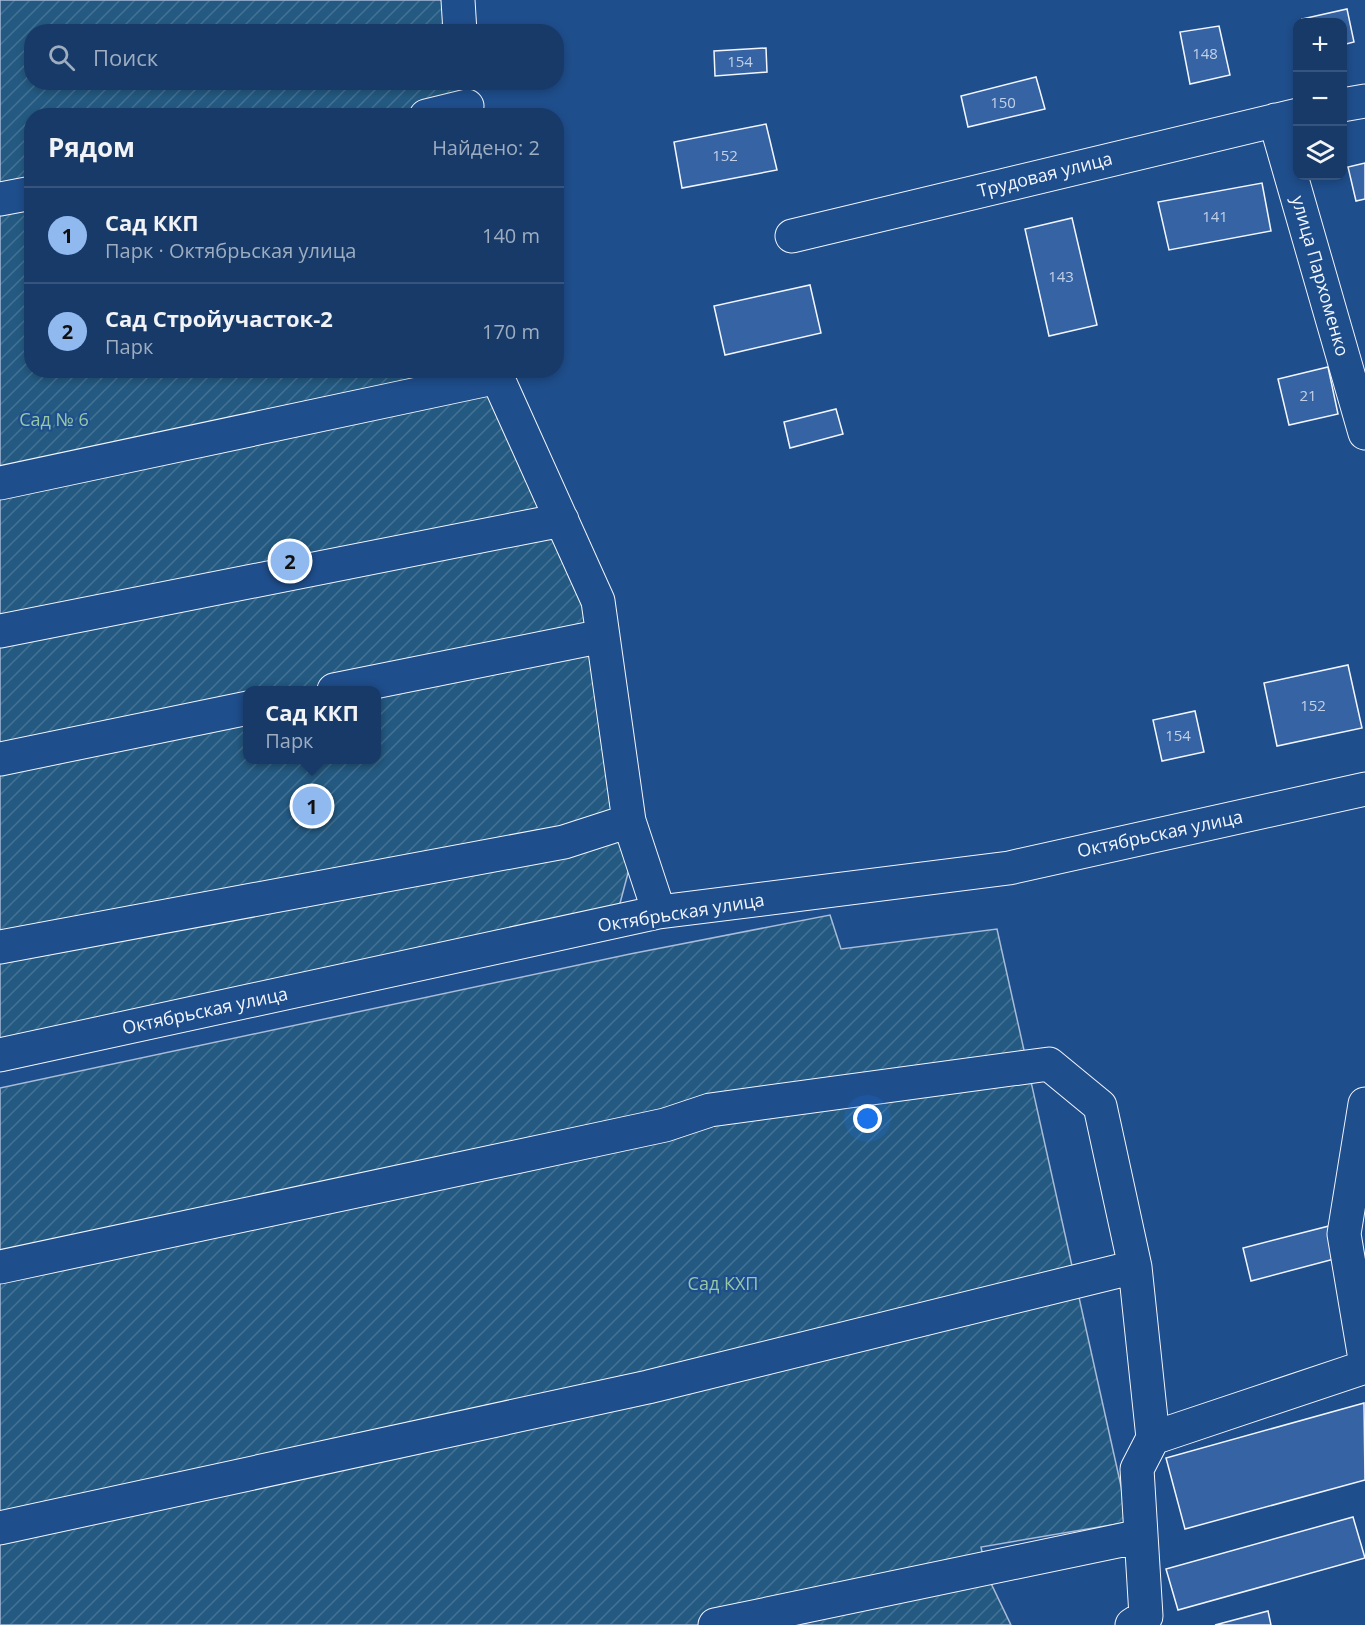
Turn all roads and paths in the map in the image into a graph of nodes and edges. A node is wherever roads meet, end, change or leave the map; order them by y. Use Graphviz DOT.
graph roads {
  1 [pos="458,0"];
  2 [pos="460,24"];
  3 [pos="1365,100"];
  4 [pos="466,101"];
  5 [pos="1347,104"];
  6 [pos="447,108"];
  7 [pos="1286,117"];
  8 [pos="24,194"];
  9 [pos="0,199"];
  10 [pos="792,236"];
  11 [pos="478,378"];
  12 [pos="498,378"];
  13 [pos="1365,433"];
  14 [pos="0,483"];
  15 [pos="562,520"];
  16 [pos="0,631"];
  17 [pos="603,636"];
  18 [pos="354,686"];
  19 [pos="243,709"];
  20 [pos="0,759"];
  21 [pos="1365,789"];
  22 [pos="629,821"];
  23 [pos="659,912"];
  24 [pos="0,947"];
  25 [pos="0,1055"];
  26 [pos="1365,1104"];
  27 [pos="1354,1232"];
  28 [pos="0,1267"];
  29 [pos="1135,1267"];
  30 [pos="1365,1359"];
  31 [pos="1365,1367"];
  32 [pos="1153,1438"];
  33 [pos="0,1528"];
  34 [pos="1141,1536"];
  35 [pos="715,1625"];
  36 [pos="1131,1625"];
  1 -- 2 [label="street"];
  3 -- 5 [label="street"];
  4 -- 6 [label="street"];
  7 -- 10 [label="street, Трудовая улица"];
  7 -- 13 [label="street, улица Пархоменко"];
  8 -- 9 [label="street"];
  11 -- 14 [label="street"];
  12 -- 15 [label="street"];
  15 -- 16 [label="street"];
  15 -- 17 [label="street"];
  17 -- 18 [label="street"];
  17 -- 22 [label="street"];
  19 -- 20 [label="street"];
  21 -- 23 [label="street, Октябрьская улица"];
  22 -- 23 [label="street"];
  22 -- 24 [label="street"];
  23 -- 25 [label="street, Октябрьская улица"];
  26 -- 27 [label="street"];
  27 -- 30 [label="street"];
  28 -- 29 [label="street"];
  29 -- 32 [label="street"];
  29 -- 33 [label="street"];
  31 -- 32 [label="street"];
  32 -- 34 [label="street"];
  34 -- 35 [label="street"];
  34 -- 36 [label="street"];
}
